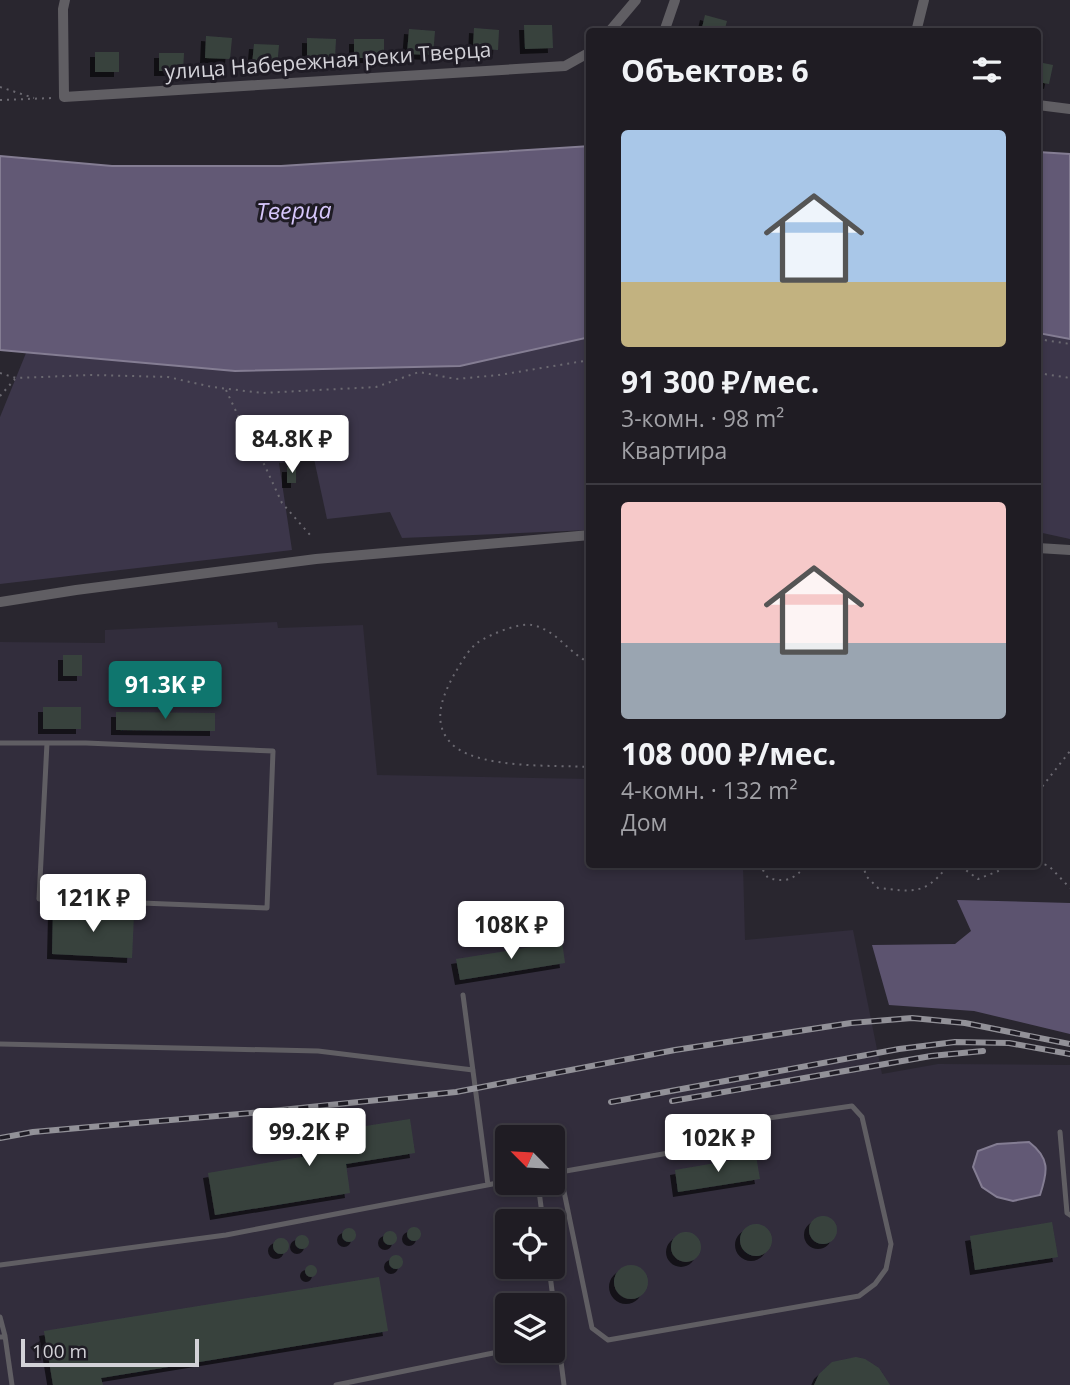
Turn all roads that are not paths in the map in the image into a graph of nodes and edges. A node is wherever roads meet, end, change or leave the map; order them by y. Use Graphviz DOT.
graph roads {
  1 [pos="65,0"];
  2 [pos="636,0"];
  3 [pos="675,0"];
  4 [pos="924,0"];
  5 [pos="612,28"];
  6 [pos="665,28"];
  7 [pos="917,28"];
  8 [pos="586,54"];
  9 [pos="1041,105"];
  10 [pos="1070,109"];
  11 [pos="586,535"];
  12 [pos="1041,548"];
  13 [pos="1070,550"];
  14 [pos="0,602"];
  15 [pos="0,743"];
  16 [pos="47,743"];
  17 [pos="463,995"];
  18 [pos="0,1044"];
  19 [pos="473,1070"];
  20 [pos="1060,1132"];
  21 [pos="556,1173"];
  22 [pos="495,1184"];
  23 [pos="488,1185"];
  24 [pos="1070,1215"];
  25 [pos="0,1265"];
  26 [pos="0,1317"];
  27 [pos="2,1337"];
  28 [pos="495,1353"];
  29 [pos="560,1363"];
  30 [pos="12,1385"];
  31 [pos="336,1385"];
  32 [pos="564,1385"];
  1 -- 8 [label="street, улица Набережная реки Тверца"];
  2 -- 5 [label="street"];
  3 -- 6 [label="street"];
  4 -- 7 [label="street"];
  9 -- 10 [label="street"];
  11 -- 14 [label="street"];
  12 -- 13 [label="street"];
  15 -- 16 [label="lane"];
  16 -- 16 [label="lane"];
  17 -- 19 [label="lane"];
  18 -- 19 [label="lane"];
  19 -- 23 [label="lane"];
  20 -- 24 [label="lane"];
  21 -- 21 [label="lane"];
  22 -- 23 [label="lane"];
  23 -- 25 [label="lane"];
  26 -- 27 [label="lane"];
  27 -- 30 [label="lane"];
  28 -- 31 [label="lane"];
  29 -- 32 [label="lane"];
}
